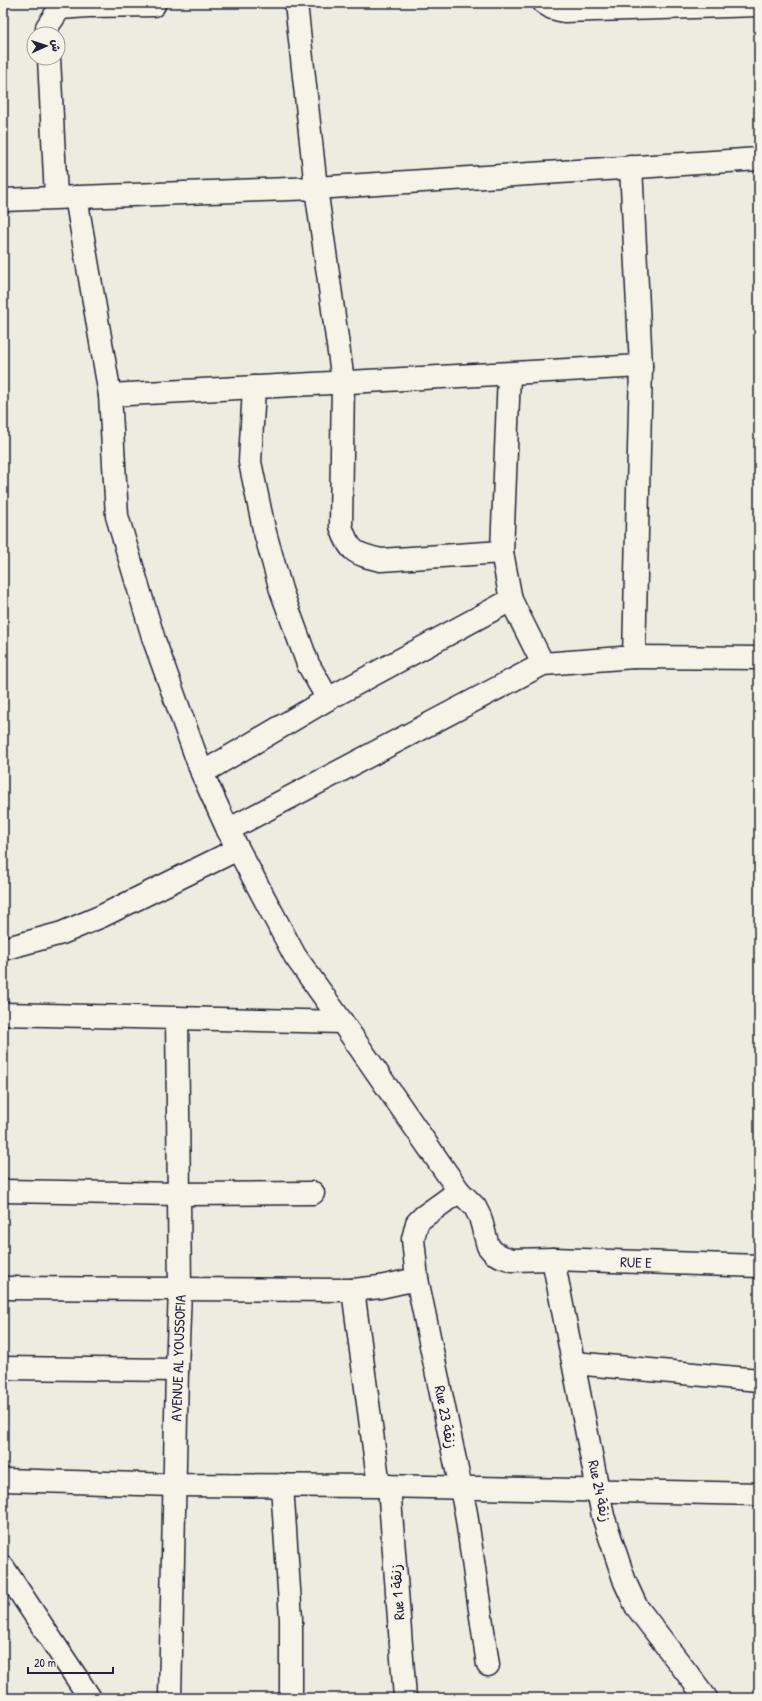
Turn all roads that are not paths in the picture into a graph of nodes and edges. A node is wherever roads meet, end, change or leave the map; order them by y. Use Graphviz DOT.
graph roads {
  1 [pos="296,3"];
  2 [pos="544,3"];
  3 [pos="753,4"];
  4 [pos="154,5"];
  5 [pos="638,6"];
  6 [pos="48,26"];
  7 [pos="50,66"];
  8 [pos="759,159"];
  9 [pos="631,167"];
  10 [pos="316,188"];
  11 [pos="66,197"];
  12 [pos="3,200"];
  13 [pos="641,366"];
  14 [pos="509,374"];
  15 [pos="343,381"];
  16 [pos="254,387"];
  17 [pos="110,395"];
  18 [pos="502,552"];
  19 [pos="511,600"];
  20 [pos="634,657"];
  21 [pos="759,658"];
  22 [pos="543,664"];
  23 [pos="328,699"];
  24 [pos="202,773"];
  25 [pos="233,840"];
  26 [pos="3,949"];
  27 [pos="3,1014"];
  28 [pos="177,1018"];
  29 [pos="342,1022"];
  30 [pos="3,1191"];
  31 [pos="459,1191"];
  32 [pos="313,1192"];
  33 [pos="180,1194"];
  34 [pos="553,1259"];
  35 [pos="759,1266"];
  36 [pos="417,1279"];
  37 [pos="3,1288"];
  38 [pos="180,1290"];
  39 [pos="354,1290"];
  40 [pos="574,1364"];
  41 [pos="3,1368"];
  42 [pos="176,1370"];
  43 [pos="759,1380"];
  44 [pos="3,1480"];
  45 [pos="174,1485"];
  46 [pos="282,1485"];
  47 [pos="384,1486"];
  48 [pos="461,1488"];
  49 [pos="599,1490"];
  50 [pos="759,1494"];
  51 [pos="3,1567"];
  52 [pos="488,1664"];
  53 [pos="90,1698"];
  54 [pos="170,1698"];
  55 [pos="291,1698"];
  56 [pos="405,1698"];
  57 [pos="706,1698"];
  1 -- 10 [label="street"];
  2 -- 5 [label="street"];
  3 -- 5 [label="street"];
  4 -- 6 [label="street"];
  7 -- 11 [label="street"];
  8 -- 9 [label="street"];
  9 -- 10 [label="street"];
  9 -- 13 [label="street"];
  10 -- 11 [label="street"];
  10 -- 15 [label="street"];
  11 -- 12 [label="street"];
  11 -- 17 [label="street"];
  13 -- 14 [label="street"];
  13 -- 20 [label="street"];
  14 -- 15 [label="street"];
  14 -- 18 [label="street"];
  15 -- 16 [label="street"];
  15 -- 18 [label="street"];
  16 -- 17 [label="street"];
  16 -- 23 [label="street"];
  17 -- 24 [label="street"];
  18 -- 19 [label="street"];
  19 -- 22 [label="street"];
  19 -- 23 [label="street"];
  20 -- 21 [label="street"];
  20 -- 22 [label="street"];
  22 -- 25 [label="street"];
  23 -- 24 [label="street"];
  24 -- 25 [label="street"];
  25 -- 26 [label="street"];
  25 -- 29 [label="street"];
  27 -- 28 [label="street"];
  28 -- 29 [label="street"];
  28 -- 33 [label="street, AVENUE AL YOUSSOFIA"];
  29 -- 31 [label="street"];
  30 -- 33 [label="street"];
  31 -- 34 [label="street, RUE E"];
  31 -- 36 [label="street, Rue 23 زنقة"];
  32 -- 33 [label="street"];
  33 -- 38 [label="street, AVENUE AL YOUSSOFIA"];
  34 -- 35 [label="street, RUE E"];
  34 -- 40 [label="street, Rue 24 زنقة"];
  36 -- 39 [label="street"];
  36 -- 48 [label="street, Rue 23 زنقة"];
  37 -- 38 [label="street"];
  38 -- 39 [label="street"];
  38 -- 42 [label="street, AVENUE AL YOUSSOFIA"];
  39 -- 47 [label="street, Rue 1 زنقة"];
  40 -- 43 [label="street"];
  40 -- 49 [label="street, Rue 24 زنقة"];
  41 -- 42 [label="street"];
  42 -- 45 [label="street, AVENUE AL YOUSSOFIA"];
  44 -- 45 [label="street"];
  45 -- 46 [label="street"];
  45 -- 54 [label="street, AVENUE AL YOUSSOFIA"];
  46 -- 47 [label="street"];
  46 -- 55 [label="street"];
  47 -- 48 [label="street"];
  47 -- 56 [label="street, Rue 1 زنقة"];
  48 -- 49 [label="street"];
  48 -- 52 [label="street, Rue 23 زنقة"];
  49 -- 50 [label="street"];
  49 -- 57 [label="street, Rue 24 زنقة"];
  51 -- 53 [label="street"];
}
